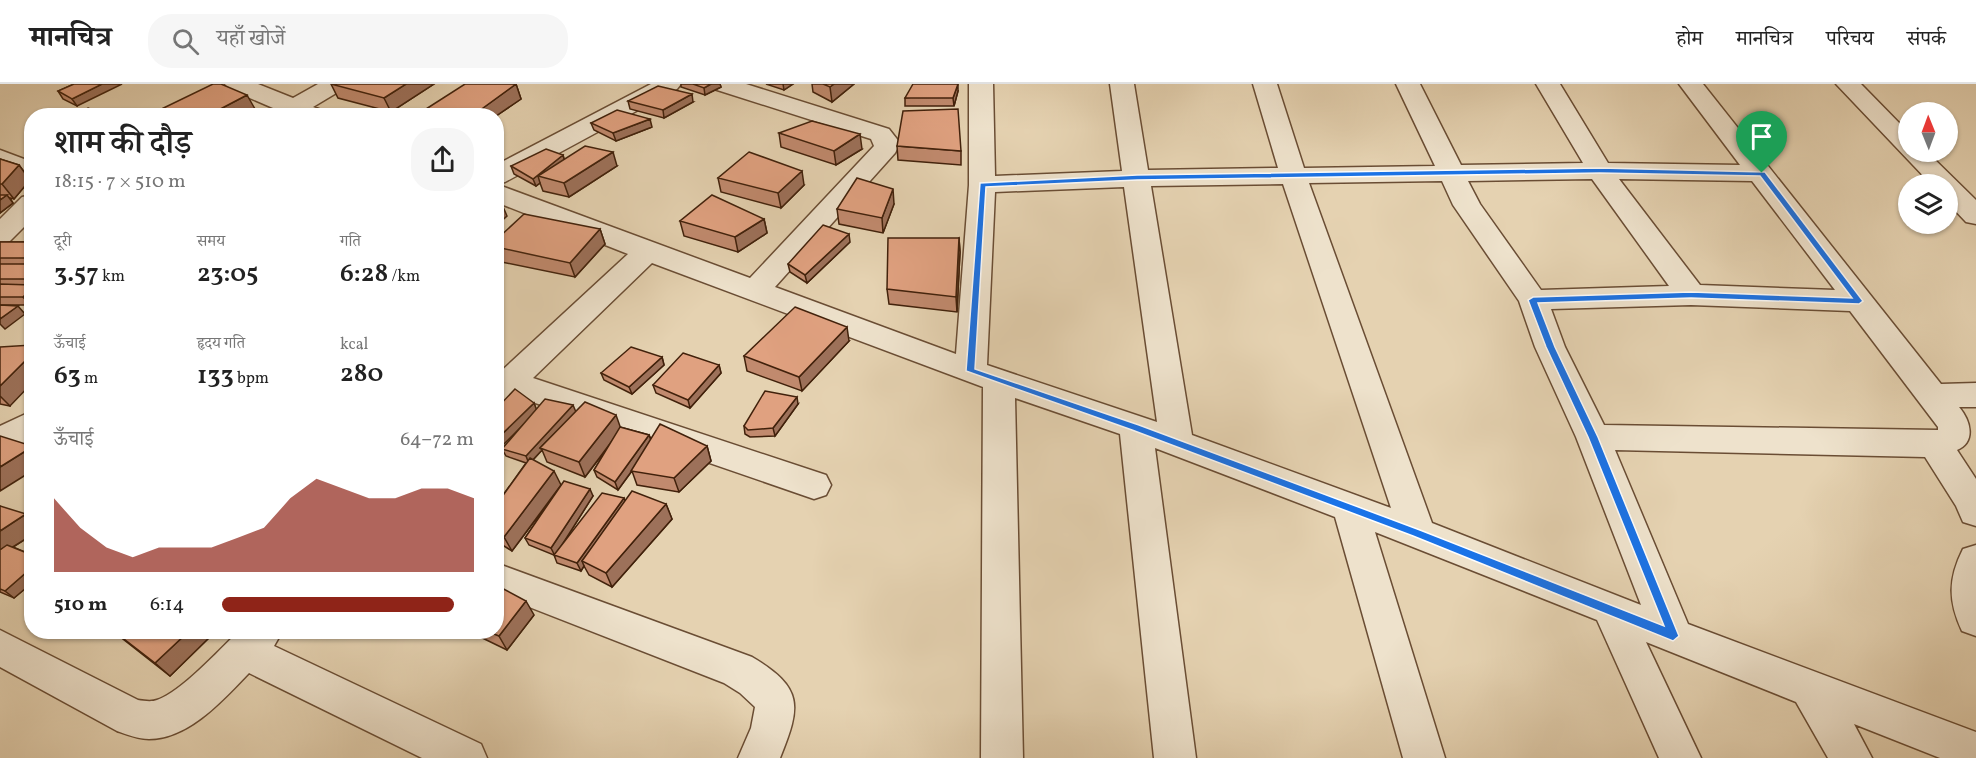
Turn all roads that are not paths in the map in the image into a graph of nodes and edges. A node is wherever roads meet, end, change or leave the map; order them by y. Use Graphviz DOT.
graph roads {
  1 [pos="237,84"];
  2 [pos="335,84"];
  3 [pos="722,84"];
  4 [pos="981,84"];
  5 [pos="1122,84"];
  6 [pos="1265,84"];
  7 [pos="1408,84"];
  8 [pos="1548,84"];
  9 [pos="1690,84"];
  10 [pos="1848,84"];
  11 [pos="659,85"];
  12 [pos="289,108"];
  13 [pos="306,108"];
  14 [pos="1898,136"];
  15 [pos="0,158"];
  16 [pos="1923,162"];
  17 [pos="24,168"];
  18 [pos="1600,171"];
  19 [pos="504,172"];
  20 [pos="1450,173"];
  21 [pos="1762,173"];
  22 [pos="1935,174"];
  23 [pos="1294,177"];
  24 [pos="1137,178"];
  25 [pos="982,185"];
  26 [pos="504,195"];
  27 [pos="1958,197"];
  28 [pos="24,211"];
  29 [pos="1976,216"];
  30 [pos="0,236"];
  31 [pos="648,251"];
  32 [pos="756,290"];
  33 [pos="1691,295"];
  34 [pos="1533,300"];
  35 [pos="1859,301"];
  36 [pos="985,376"];
  37 [pos="504,387"];
  38 [pos="504,388"];
  39 [pos="1976,395"];
  40 [pos="1933,396"];
  41 [pos="24,428"];
  42 [pos="1136,428"];
  43 [pos="1593,437"];
  44 [pos="0,442"];
  45 [pos="1177,444"];
  46 [pos="1935,444"];
  47 [pos="814,485"];
  48 [pos="1350,508"];
  49 [pos="1976,512"];
  50 [pos="1417,533"];
  51 [pos="1976,560"];
  52 [pos="504,581"];
  53 [pos="1611,609"];
  54 [pos="1976,618"];
  55 [pos="1673,636"];
  56 [pos="254,641"];
  57 [pos="0,646"];
  58 [pos="1810,688"];
  59 [pos="1976,752"];
  60 [pos="466,758"];
  61 [pos="759,758"];
  62 [pos="1002,758"];
  63 [pos="1175,758"];
  64 [pos="1424,758"];
  65 [pos="1680,758"];
  66 [pos="1851,758"];
  1 -- 12 [label="street"];
  2 -- 13 [label="street"];
  3 -- 32 [label="street"];
  4 -- 25 [label="street"];
  5 -- 24 [label="street"];
  6 -- 23 [label="street"];
  7 -- 20 [label="street"];
  8 -- 18 [label="street"];
  9 -- 21 [label="street"];
  10 -- 14 [label="street"];
  11 -- 19 [label="street"];
  15 -- 17 [label="street"];
  16 -- 22 [label="street"];
  18 -- 20 [label="street"];
  18 -- 21 [label="street"];
  18 -- 33 [label="street"];
  20 -- 23 [label="street"];
  20 -- 34 [label="street"];
  21 -- 35 [label="street"];
  23 -- 24 [label="street"];
  23 -- 50 [label="street"];
  24 -- 25 [label="street"];
  24 -- 45 [label="street"];
  25 -- 36 [label="street"];
  26 -- 31 [label="street"];
  27 -- 29 [label="street"];
  28 -- 30 [label="street"];
  31 -- 32 [label="street"];
  31 -- 37 [label="street"];
  32 -- 36 [label="street"];
  33 -- 34 [label="street"];
  33 -- 35 [label="street"];
  34 -- 43 [label="street"];
  35 -- 40 [label="street"];
  36 -- 42 [label="street"];
  36 -- 62 [label="street"];
  38 -- 47 [label="street"];
  39 -- 40 [label="street"];
  40 -- 46 [label="street"];
  41 -- 44 [label="street"];
  42 -- 45 [label="street"];
  42 -- 63 [label="street"];
  43 -- 46 [label="street"];
  43 -- 55 [label="street"];
  45 -- 48 [label="street"];
  46 -- 49 [label="street"];
  48 -- 50 [label="street"];
  48 -- 64 [label="street"];
  50 -- 53 [label="street"];
  51 -- 54 [label="street"];
  52 -- 61 [label="street"];
  53 -- 55 [label="street"];
  53 -- 65 [label="street"];
  55 -- 58 [label="street"];
  56 -- 57 [label="street"];
  56 -- 60 [label="street"];
  58 -- 59 [label="street"];
  58 -- 66 [label="street"];
}
